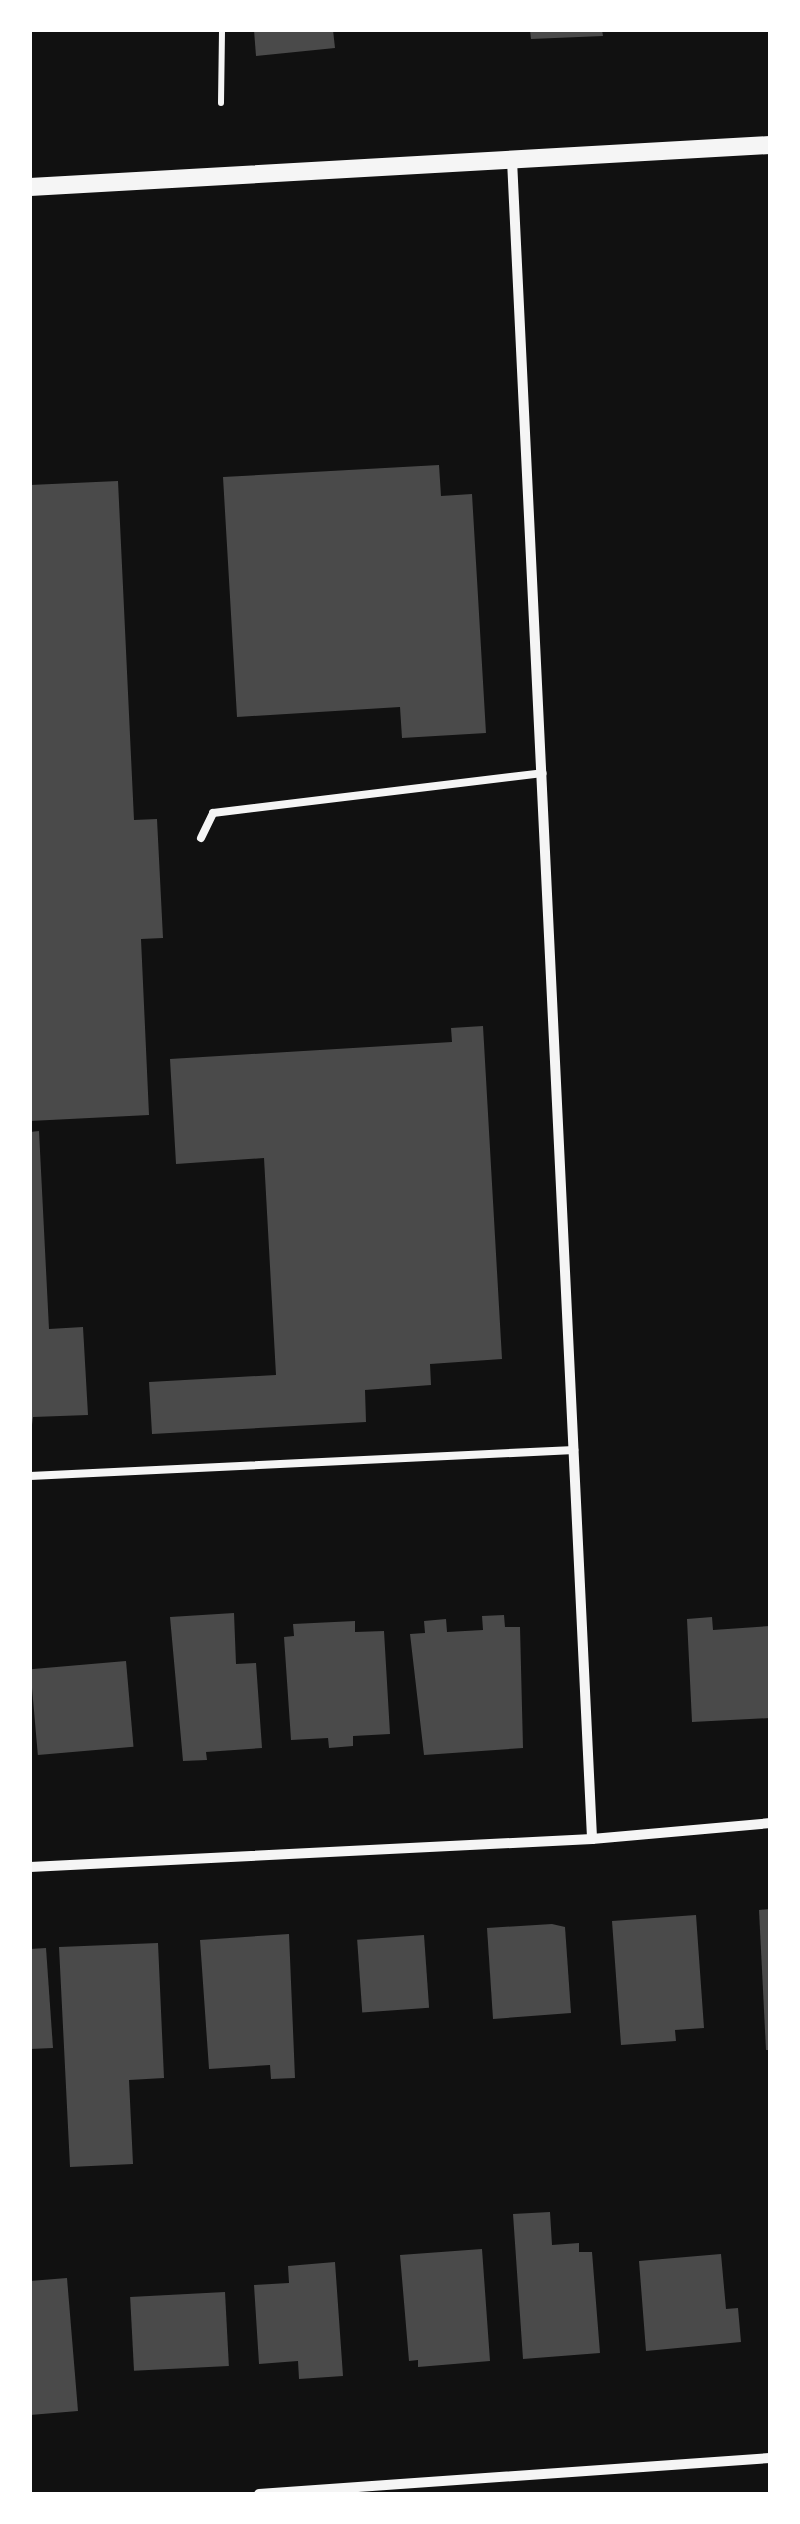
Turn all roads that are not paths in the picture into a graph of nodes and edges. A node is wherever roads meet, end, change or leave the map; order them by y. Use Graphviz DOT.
graph roads {
  1 [pos="770,145"];
  2 [pos="512,160"];
  3 [pos="30,187"];
  4 [pos="543,773"];
  5 [pos="201,838"];
  6 [pos="574,1450"];
  7 [pos="30,1476"];
  8 [pos="770,1823"];
  9 [pos="592,1839"];
  10 [pos="30,1868"];
  11 [pos="770,2458"];
  12 [pos="259,2494"];
  1 -- 2 [label="street"];
  2 -- 3 [label="street"];
  2 -- 4 [label="street"];
  4 -- 5 [label="lane"];
  4 -- 6 [label="street"];
  6 -- 7 [label="lane"];
  6 -- 9 [label="street"];
  8 -- 9 [label="street"];
  9 -- 10 [label="street"];
  11 -- 12 [label="street"];
}
